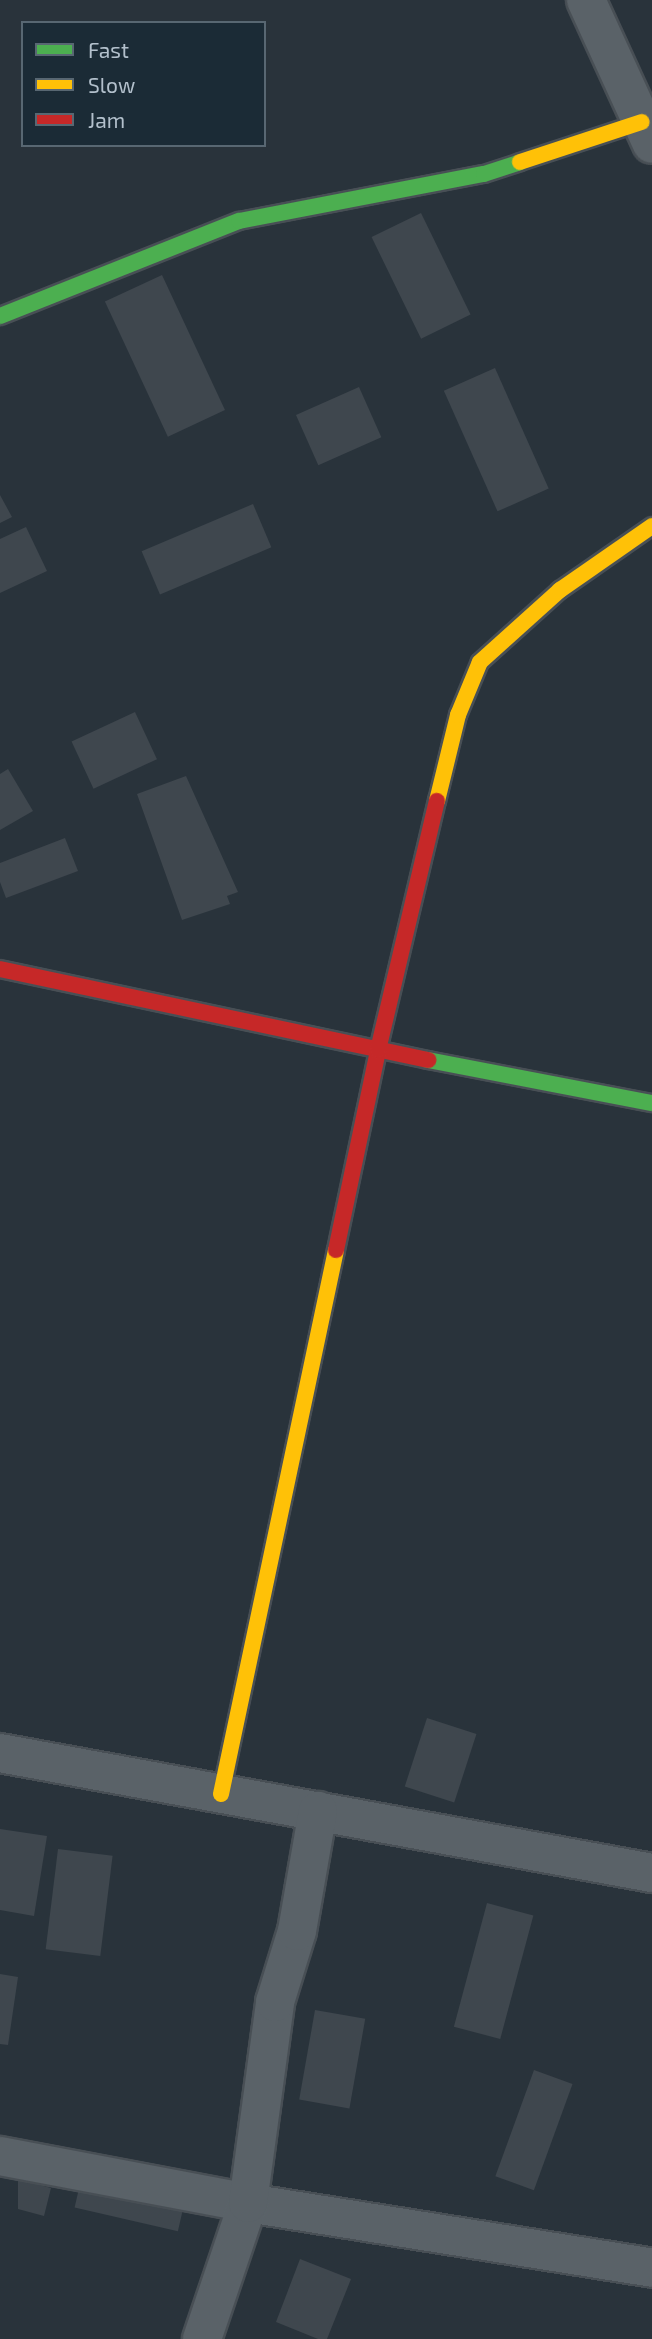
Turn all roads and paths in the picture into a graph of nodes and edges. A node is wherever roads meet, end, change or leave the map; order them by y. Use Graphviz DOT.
graph roads {
  1 [pos="586,0"];
  2 [pos="647,133"];
  3 [pos="0,316"];
  4 [pos="652,526"];
  5 [pos="0,969"];
  6 [pos="378,1050"];
  7 [pos="652,1103"];
  8 [pos="0,1753"];
  9 [pos="221,1794"];
  10 [pos="318,1811"];
  11 [pos="652,1873"];
  12 [pos="0,2156"];
  13 [pos="248,2203"];
  14 [pos="652,2268"];
  15 [pos="202,2339"];
  1 -- 2 [label="street"];
  2 -- 3 [label="street"];
  4 -- 6 [label="street"];
  5 -- 6 [label="street"];
  6 -- 7 [label="street"];
  6 -- 9 [label="street"];
  8 -- 9 [label="street"];
  9 -- 10 [label="street"];
  10 -- 11 [label="street"];
  10 -- 13 [label="street"];
  12 -- 13 [label="street"];
  13 -- 14 [label="street"];
  13 -- 15 [label="street"];
}
